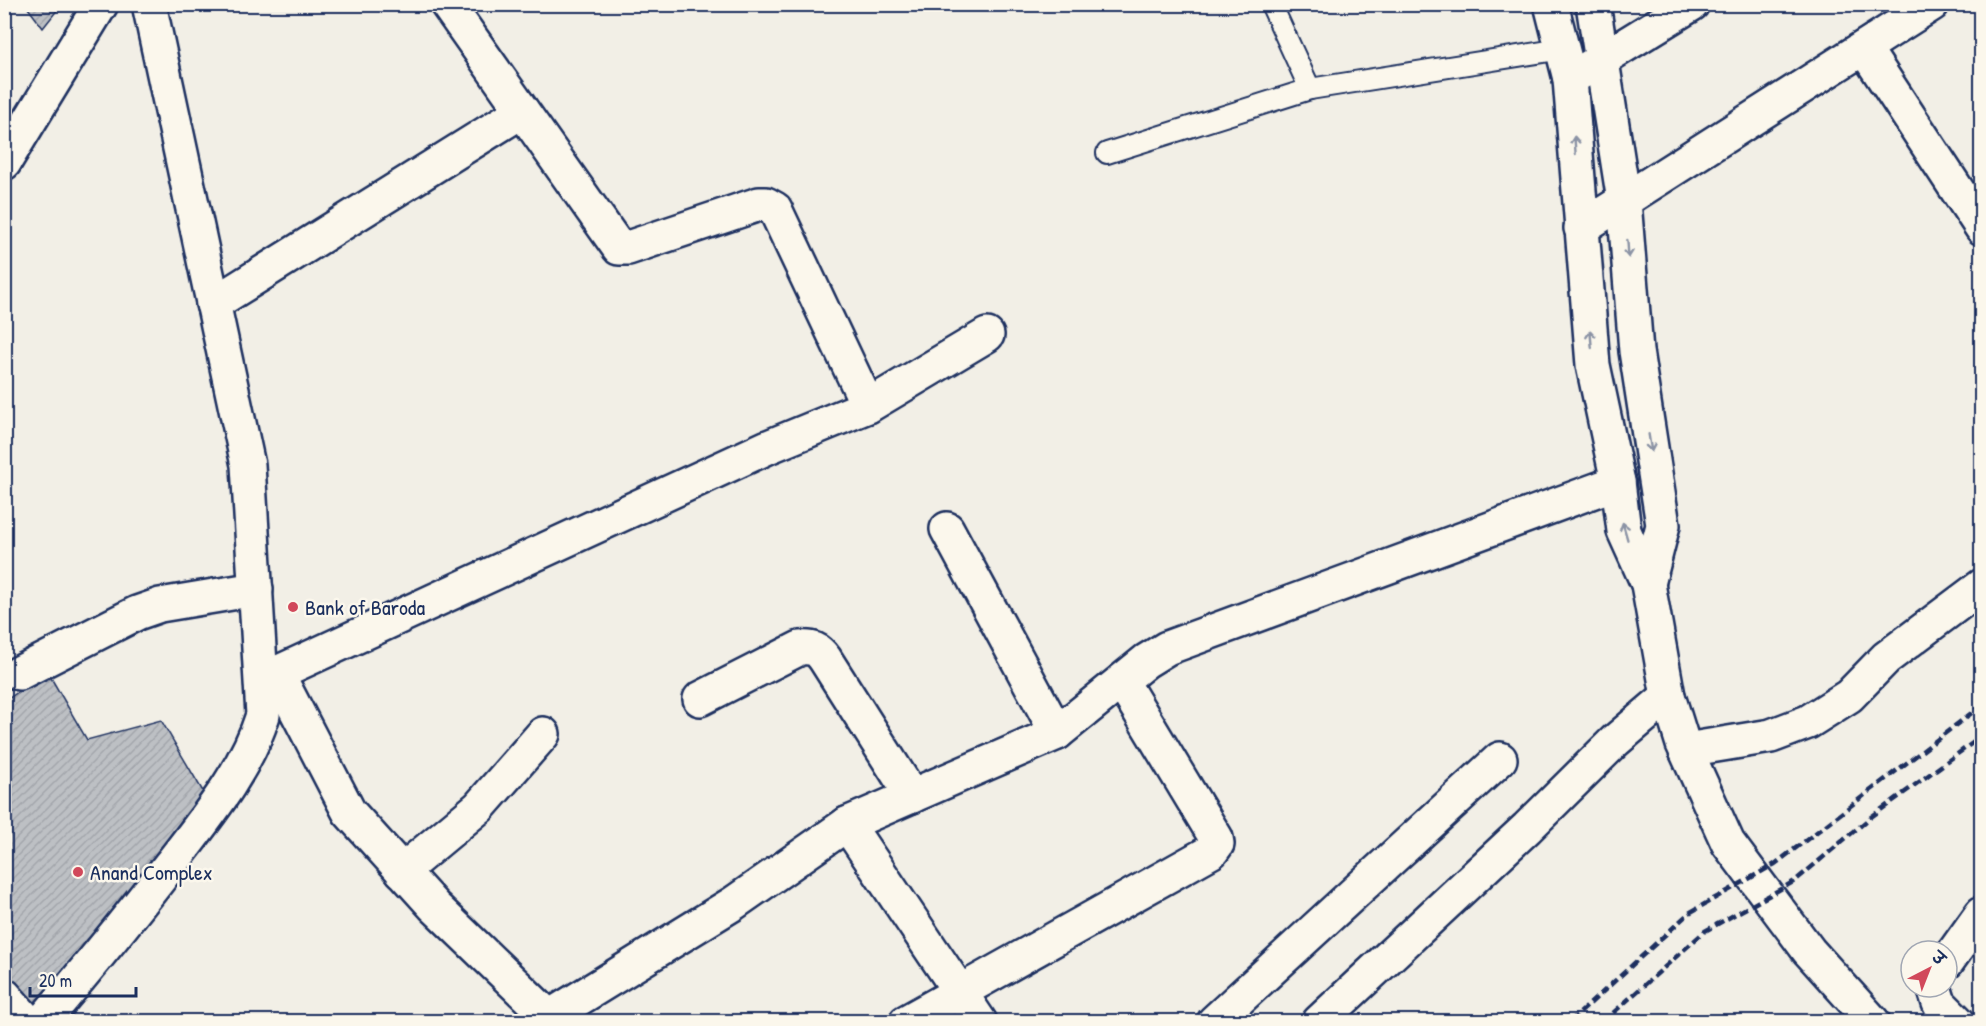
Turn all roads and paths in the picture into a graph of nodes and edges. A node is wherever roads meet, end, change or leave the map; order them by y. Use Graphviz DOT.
graph roads {
  1 [pos="101,4"];
  2 [pos="149,4"];
  3 [pos="447,4"];
  4 [pos="1271,4"];
  5 [pos="1551,4"];
  6 [pos="1593,4"];
  7 [pos="1692,4"];
  8 [pos="1932,4"];
  9 [pos="1864,48"];
  10 [pos="1604,58"];
  11 [pos="1566,64"];
  12 [pos="1310,89"];
  13 [pos="522,111"];
  14 [pos="1107,153"];
  15 [pos="4,163"];
  16 [pos="1624,201"];
  17 [pos="1581,228"];
  18 [pos="1982,228"];
  19 [pos="213,304"];
  20 [pos="987,335"];
  21 [pos="868,406"];
  22 [pos="1617,482"];
  23 [pos="947,529"];
  24 [pos="1648,585"];
  25 [pos="1982,586"];
  26 [pos="256,589"];
  27 [pos="269,672"];
  28 [pos="19,673"];
  29 [pos="1122,682"];
  30 [pos="1668,696"];
  31 [pos="700,699"];
  32 [pos="1057,733"];
  33 [pos="543,734"];
  34 [pos="1686,750"];
  35 [pos="1500,759"];
  36 [pos="912,796"];
  37 [pos="847,824"];
  38 [pos="402,871"];
  39 [pos="1982,914"];
  40 [pos="1959,946"];
  41 [pos="962,993"];
  42 [pos="4,995"];
  43 [pos="1938,999"];
  44 [pos="545,1019"];
  45 [pos="28,1022"];
  46 [pos="42,1022"];
  47 [pos="906,1022"];
  48 [pos="980,1022"];
  49 [pos="1214,1022"];
  50 [pos="1319,1022"];
  51 [pos="1873,1022"];
  52 [pos="1958,1022"];
  1 -- 15 [label="street"];
  2 -- 19 [label="street"];
  3 -- 13 [label="street"];
  4 -- 12 [label="lane"];
  5 -- 11 [label="street"];
  6 -- 10 [label="street"];
  7 -- 10 [label="street"];
  8 -- 9 [label="street"];
  9 -- 16 [label="street"];
  9 -- 18 [label="street"];
  10 -- 11 [label="street"];
  10 -- 16 [label="street"];
  11 -- 12 [label="lane"];
  17 -- 11 [label="street, one-way"];
  12 -- 14 [label="lane"];
  13 -- 19 [label="street"];
  13 -- 21 [label="street"];
  16 -- 17 [label="street"];
  16 -- 24 [label="street, one-way"];
  22 -- 17 [label="street, one-way"];
  19 -- 26 [label="street"];
  20 -- 21 [label="street"];
  21 -- 27 [label="street"];
  24 -- 22 [label="street, one-way"];
  22 -- 29 [label="street"];
  23 -- 32 [label="street"];
  24 -- 30 [label="street"];
  25 -- 34 [label="street"];
  26 -- 27 [label="street"];
  26 -- 28 [label="street"];
  27 -- 38 [label="street"];
  27 -- 46 [label="street"];
  29 -- 32 [label="street"];
  29 -- 41 [label="street"];
  30 -- 34 [label="street"];
  30 -- 50 [label="street"];
  31 -- 36 [label="street"];
  32 -- 36 [label="street"];
  33 -- 38 [label="street"];
  34 -- 51 [label="street"];
  35 -- 49 [label="street"];
  36 -- 37 [label="street"];
  37 -- 41 [label="street"];
  37 -- 44 [label="street"];
  38 -- 44 [label="street"];
  39 -- 40 [label="street"];
  41 -- 47 [label="street"];
  41 -- 48 [label="street"];
  42 -- 45 [label="street"];
  43 -- 52 [label="street"];
}
